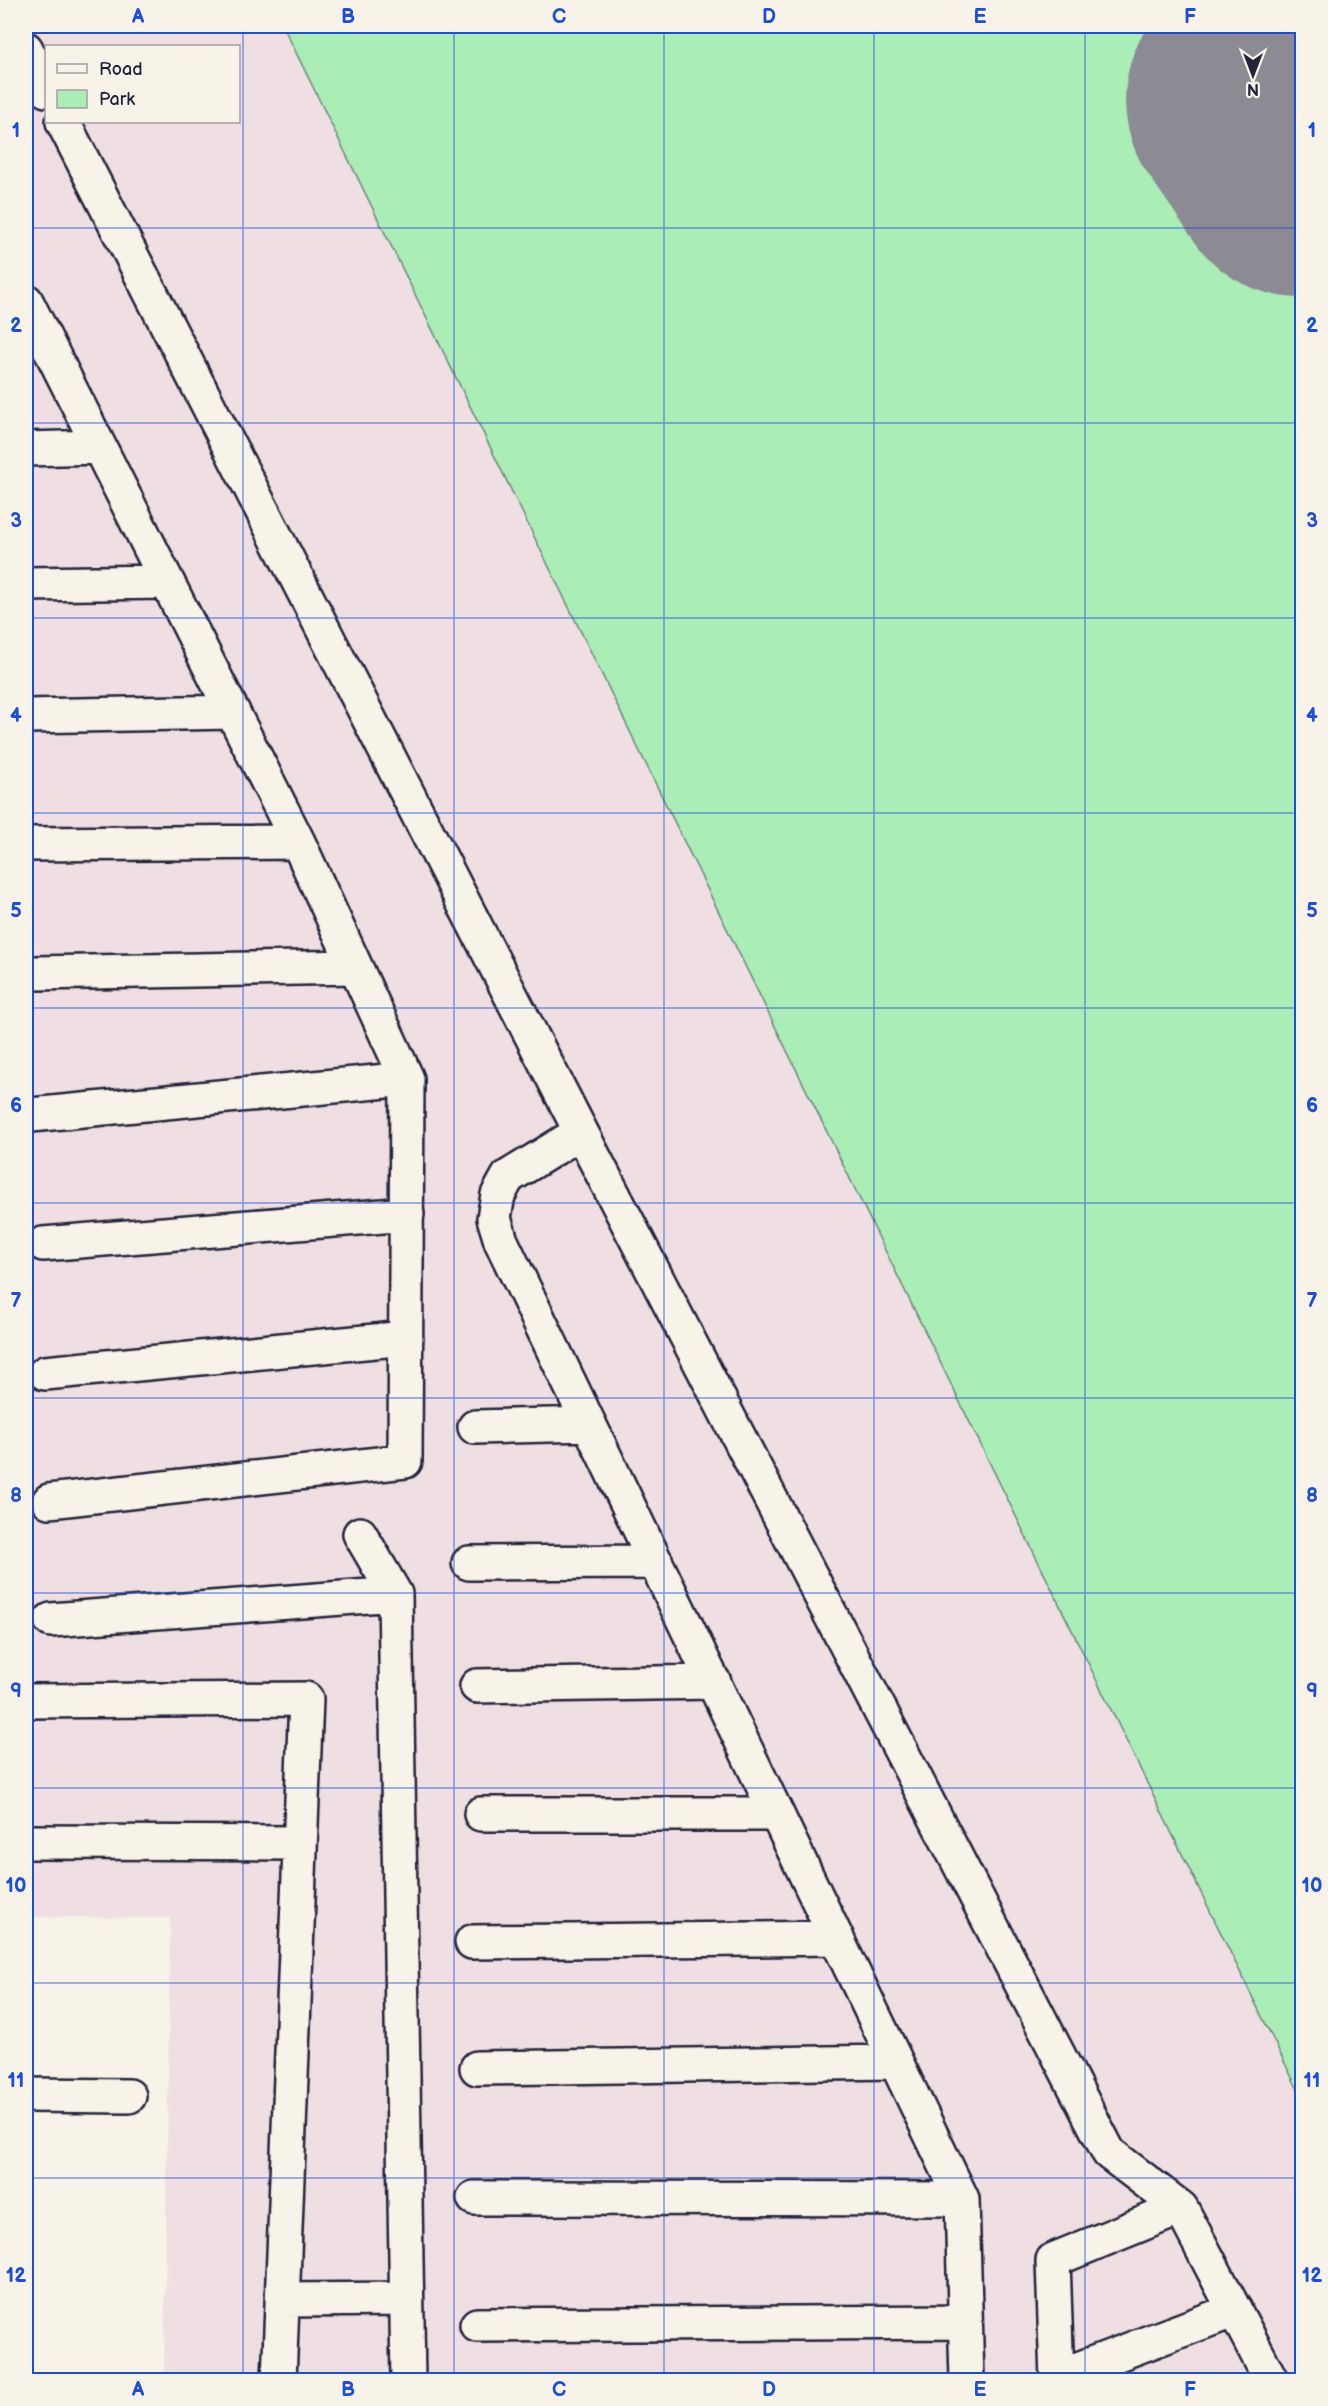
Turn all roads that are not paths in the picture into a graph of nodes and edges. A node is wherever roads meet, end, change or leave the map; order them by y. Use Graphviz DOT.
graph roads {
  1 [pos="26,49"];
  2 [pos="45,88"];
  3 [pos="64,123"];
  4 [pos="30,319"];
  5 [pos="99,447"];
  6 [pos="26,449"];
  7 [pos="167,582"];
  8 [pos="26,584"];
  9 [pos="233,712"];
  10 [pos="26,716"];
  11 [pos="298,842"];
  12 [pos="26,844"];
  13 [pos="355,967"];
  14 [pos="35,973"];
  15 [pos="407,1079"];
  16 [pos="32,1115"];
  17 [pos="581,1132"];
  18 [pos="407,1214"];
  19 [pos="43,1244"];
  20 [pos="406,1338"];
  21 [pos="45,1373"];
  22 [pos="589,1424"];
  23 [pos="475,1427"];
  24 [pos="49,1501"];
  25 [pos="360,1534"];
  26 [pos="656,1562"];
  27 [pos="469,1563"];
  28 [pos="395,1594"];
  29 [pos="51,1620"];
  30 [pos="714,1682"];
  31 [pos="477,1686"];
  32 [pos="26,1701"];
  33 [pos="481,1814"];
  34 [pos="777,1814"];
  35 [pos="26,1842"];
  36 [pos="300,1843"];
  37 [pos="837,1938"];
  38 [pos="472,1942"];
  39 [pos="896,2062"];
  40 [pos="477,2068"];
  41 [pos="26,2095"];
  42 [pos="129,2096"];
  43 [pos="474,2198"];
  44 [pos="962,2199"];
  45 [pos="1181,2208"];
  46 [pos="405,2299"];
  47 [pos="283,2300"];
  48 [pos="1235,2310"];
  49 [pos="965,2322"];
  50 [pos="477,2325"];
  51 [pos="1057,2379"];
  52 [pos="279,2380"];
  53 [pos="408,2380"];
  54 [pos="967,2380"];
  55 [pos="1271,2380"];
  1 -- 2 [label="lane"];
  3 -- 17 [label="lane"];
  4 -- 5 [label="lane"];
  5 -- 6 [label="lane"];
  5 -- 7 [label="lane"];
  7 -- 8 [label="lane"];
  7 -- 9 [label="lane"];
  9 -- 10 [label="lane"];
  9 -- 11 [label="lane"];
  11 -- 12 [label="lane"];
  11 -- 13 [label="lane"];
  13 -- 14 [label="lane"];
  13 -- 15 [label="lane"];
  15 -- 16 [label="lane"];
  15 -- 18 [label="lane"];
  17 -- 22 [label="lane"];
  17 -- 45 [label="lane"];
  18 -- 19 [label="lane"];
  18 -- 20 [label="lane"];
  20 -- 21 [label="lane"];
  20 -- 24 [label="lane"];
  22 -- 23 [label="lane"];
  22 -- 26 [label="lane"];
  25 -- 28 [label="lane"];
  26 -- 27 [label="lane"];
  26 -- 30 [label="lane"];
  28 -- 29 [label="lane"];
  28 -- 46 [label="lane"];
  30 -- 31 [label="lane"];
  30 -- 34 [label="lane"];
  32 -- 36 [label="lane"];
  33 -- 34 [label="lane"];
  34 -- 37 [label="lane"];
  35 -- 36 [label="lane"];
  36 -- 47 [label="lane"];
  37 -- 38 [label="lane"];
  37 -- 39 [label="lane"];
  39 -- 40 [label="lane"];
  39 -- 44 [label="lane"];
  41 -- 42 [label="lane"];
  43 -- 44 [label="lane"];
  44 -- 49 [label="lane"];
  45 -- 48 [label="lane"];
  45 -- 51 [label="lane"];
  46 -- 47 [label="lane"];
  46 -- 53 [label="lane"];
  47 -- 52 [label="lane"];
  48 -- 51 [label="lane"];
  48 -- 55 [label="lane"];
  49 -- 50 [label="lane"];
  49 -- 54 [label="lane"];
}
